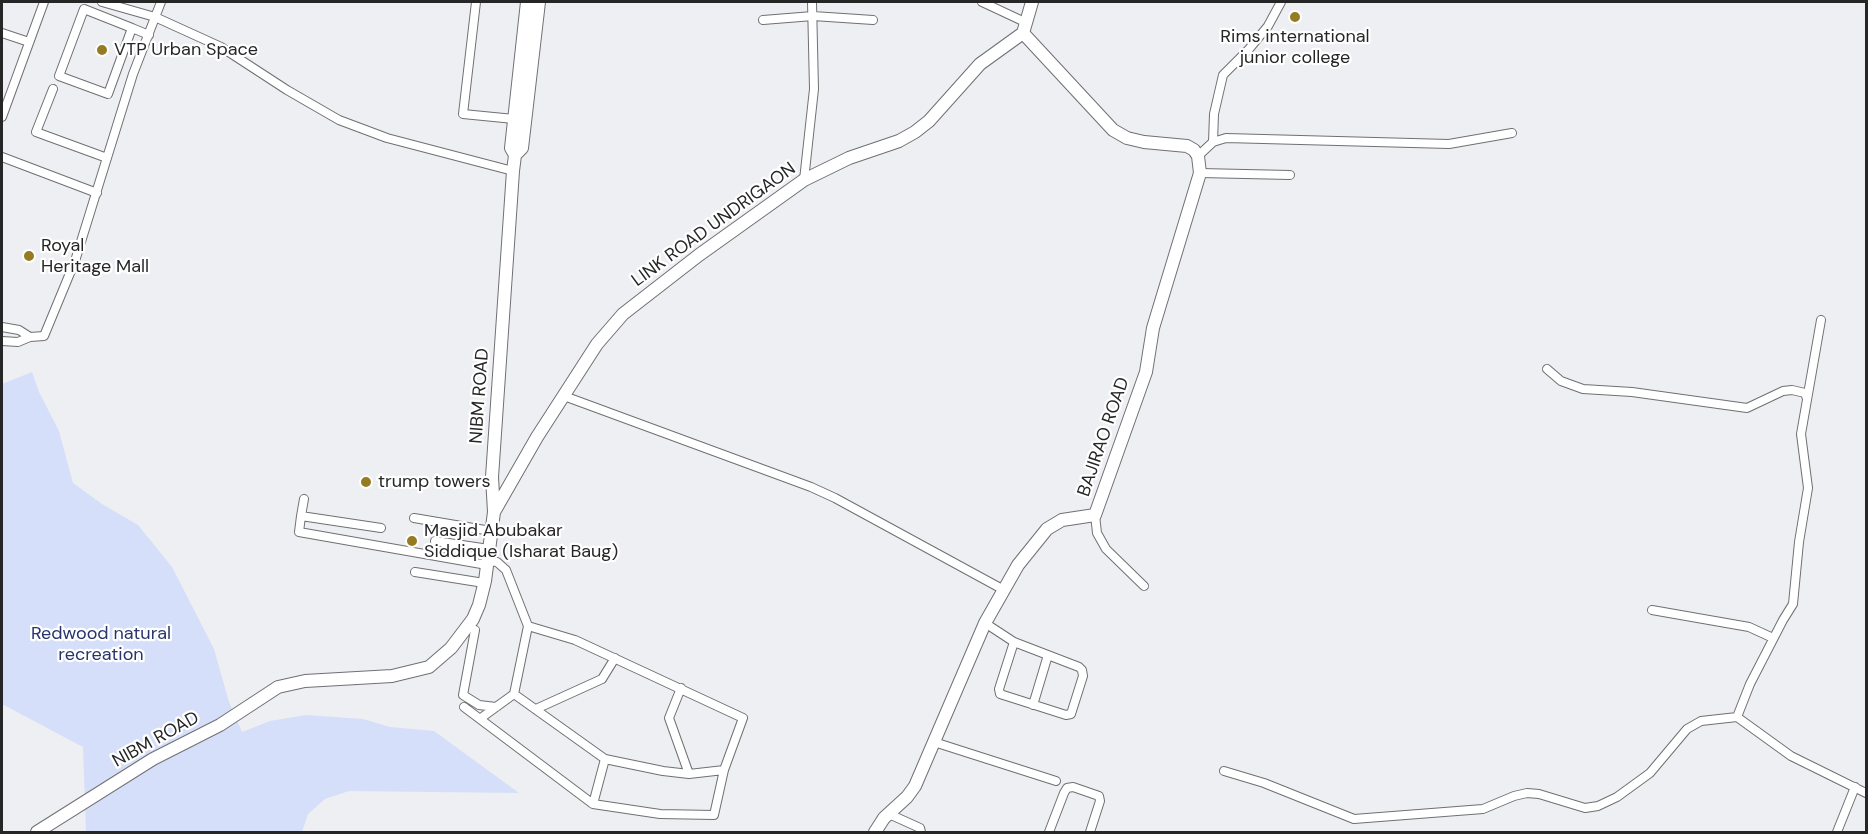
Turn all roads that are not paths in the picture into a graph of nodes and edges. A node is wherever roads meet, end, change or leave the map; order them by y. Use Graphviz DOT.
graph roads {
  1 [pos="44,2"];
  2 [pos="102,2"];
  3 [pos="161,2"];
  4 [pos="476,2"];
  5 [pos="527,2"];
  6 [pos="539,2"];
  7 [pos="812,2"];
  8 [pos="982,2"];
  9 [pos="1032,2"];
  10 [pos="1281,2"];
  11 [pos="813,16"];
  12 [pos="155,18"];
  13 [pos="763,20"];
  14 [pos="873,20"];
  15 [pos="132,28"];
  16 [pos="2,33"];
  17 [pos="1027,33"];
  18 [pos="149,34"];
  19 [pos="29,42"];
  20 [pos="53,89"];
  21 [pos="2,117"];
  22 [pos="514,119"];
  23 [pos="1512,134"];
  24 [pos="1213,142"];
  25 [pos="515,155"];
  26 [pos="1198,156"];
  27 [pos="2,157"];
  28 [pos="107,158"];
  29 [pos="513,171"];
  30 [pos="1200,173"];
  31 [pos="1290,174"];
  32 [pos="804,180"];
  33 [pos="97,193"];
  34 [pos="1821,320"];
  35 [pos="2,327"];
  36 [pos="30,337"];
  37 [pos="2,341"];
  38 [pos="1547,369"];
  39 [pos="564,396"];
  40 [pos="1807,399"];
  41 [pos="304,499"];
  42 [pos="494,512"];
  43 [pos="1095,514"];
  44 [pos="301,516"];
  45 [pos="414,518"];
  46 [pos="381,528"];
  47 [pos="491,531"];
  48 [pos="435,541"];
  49 [pos="488,558"];
  50 [pos="415,572"];
  51 [pos="484,583"];
  52 [pos="1144,586"];
  53 [pos="1004,590"];
  54 [pos="1652,610"];
  55 [pos="985,623"];
  56 [pos="528,626"];
  57 [pos="475,630"];
  58 [pos="1773,638"];
  59 [pos="1014,642"];
  60 [pos="1048,655"];
  61 [pos="615,658"];
  62 [pos="681,688"];
  63 [pos="514,694"];
  64 [pos="1033,705"];
  65 [pos="464,707"];
  66 [pos="496,708"];
  67 [pos="536,709"];
  68 [pos="1737,717"];
  69 [pos="481,718"];
  70 [pos="934,742"];
  71 [pos="605,759"];
  72 [pos="724,770"];
  73 [pos="1224,771"];
  74 [pos="689,774"];
  75 [pos="1056,781"];
  76 [pos="1855,787"];
  77 [pos="1866,793"];
  78 [pos="593,804"];
  79 [pos="889,814"];
  80 [pos="37,832"];
  81 [pos="875,832"];
  82 [pos="921,832"];
  83 [pos="1049,832"];
  84 [pos="1090,832"];
  85 [pos="1837,832"];
  1 -- 19 [label="street"];
  2 -- 12 [label="street"];
  3 -- 12 [label="street"];
  4 -- 22 [label="street"];
  5 -- 22 [label="street"];
  6 -- 25 [label="street, NIBM ROAD"];
  7 -- 11 [label="street"];
  8 -- 17 [label="street"];
  9 -- 17 [label="street"];
  10 -- 24 [label="street"];
  11 -- 13 [label="street"];
  11 -- 14 [label="street"];
  11 -- 32 [label="street"];
  12 -- 18 [label="street"];
  12 -- 29 [label="street"];
  15 -- 15 [label="street"];
  15 -- 18 [label="street"];
  16 -- 19 [label="street"];
  17 -- 26 [label="street"];
  17 -- 32 [label="street, LINK ROAD UNDRIGAON"];
  18 -- 28 [label="street"];
  19 -- 21 [label="street"];
  20 -- 28 [label="street"];
  22 -- 25 [label="street"];
  23 -- 24 [label="street"];
  24 -- 26 [label="street"];
  25 -- 29 [label="street, NIBM ROAD"];
  26 -- 30 [label="street, BAJIRAO ROAD"];
  27 -- 33 [label="street"];
  28 -- 33 [label="street"];
  29 -- 42 [label="street, NIBM ROAD"];
  30 -- 31 [label="street"];
  30 -- 43 [label="street, BAJIRAO ROAD"];
  32 -- 39 [label="street, LINK ROAD UNDRIGAON"];
  33 -- 36 [label="street"];
  34 -- 40 [label="street"];
  35 -- 36 [label="street"];
  36 -- 37 [label="street"];
  38 -- 40 [label="street"];
  39 -- 42 [label="street, LINK ROAD UNDRIGAON"];
  39 -- 53 [label="street"];
  40 -- 58 [label="street"];
  41 -- 44 [label="street"];
  42 -- 47 [label="street, NIBM ROAD"];
  43 -- 52 [label="street"];
  43 -- 53 [label="street, BAJIRAO ROAD"];
  44 -- 46 [label="street"];
  44 -- 49 [label="street"];
  45 -- 47 [label="street"];
  47 -- 49 [label="street, NIBM ROAD"];
  48 -- 49 [label="street"];
  49 -- 51 [label="street, NIBM ROAD"];
  49 -- 56 [label="street"];
  50 -- 51 [label="street"];
  51 -- 80 [label="street, NIBM ROAD"];
  53 -- 55 [label="street, BAJIRAO ROAD"];
  54 -- 58 [label="street"];
  55 -- 59 [label="street"];
  55 -- 70 [label="street, BAJIRAO ROAD"];
  56 -- 61 [label="street"];
  56 -- 63 [label="street"];
  57 -- 66 [label="street"];
  58 -- 68 [label="street"];
  59 -- 60 [label="street"];
  59 -- 64 [label="street"];
  60 -- 64 [label="street"];
  60 -- 64 [label="street"];
  61 -- 62 [label="street"];
  61 -- 67 [label="street"];
  62 -- 72 [label="street"];
  62 -- 74 [label="street"];
  63 -- 66 [label="street"];
  63 -- 67 [label="street"];
  65 -- 69 [label="street"];
  66 -- 69 [label="street"];
  67 -- 71 [label="street"];
  68 -- 73 [label="street"];
  68 -- 76 [label="street"];
  69 -- 78 [label="street"];
  70 -- 75 [label="street"];
  70 -- 79 [label="street, BAJIRAO ROAD"];
  71 -- 74 [label="street"];
  71 -- 78 [label="street"];
  72 -- 74 [label="street"];
  72 -- 78 [label="street"];
  76 -- 77 [label="street"];
  76 -- 85 [label="street"];
  79 -- 81 [label="street, BAJIRAO ROAD"];
  79 -- 82 [label="street"];
  83 -- 84 [label="street"];
}
